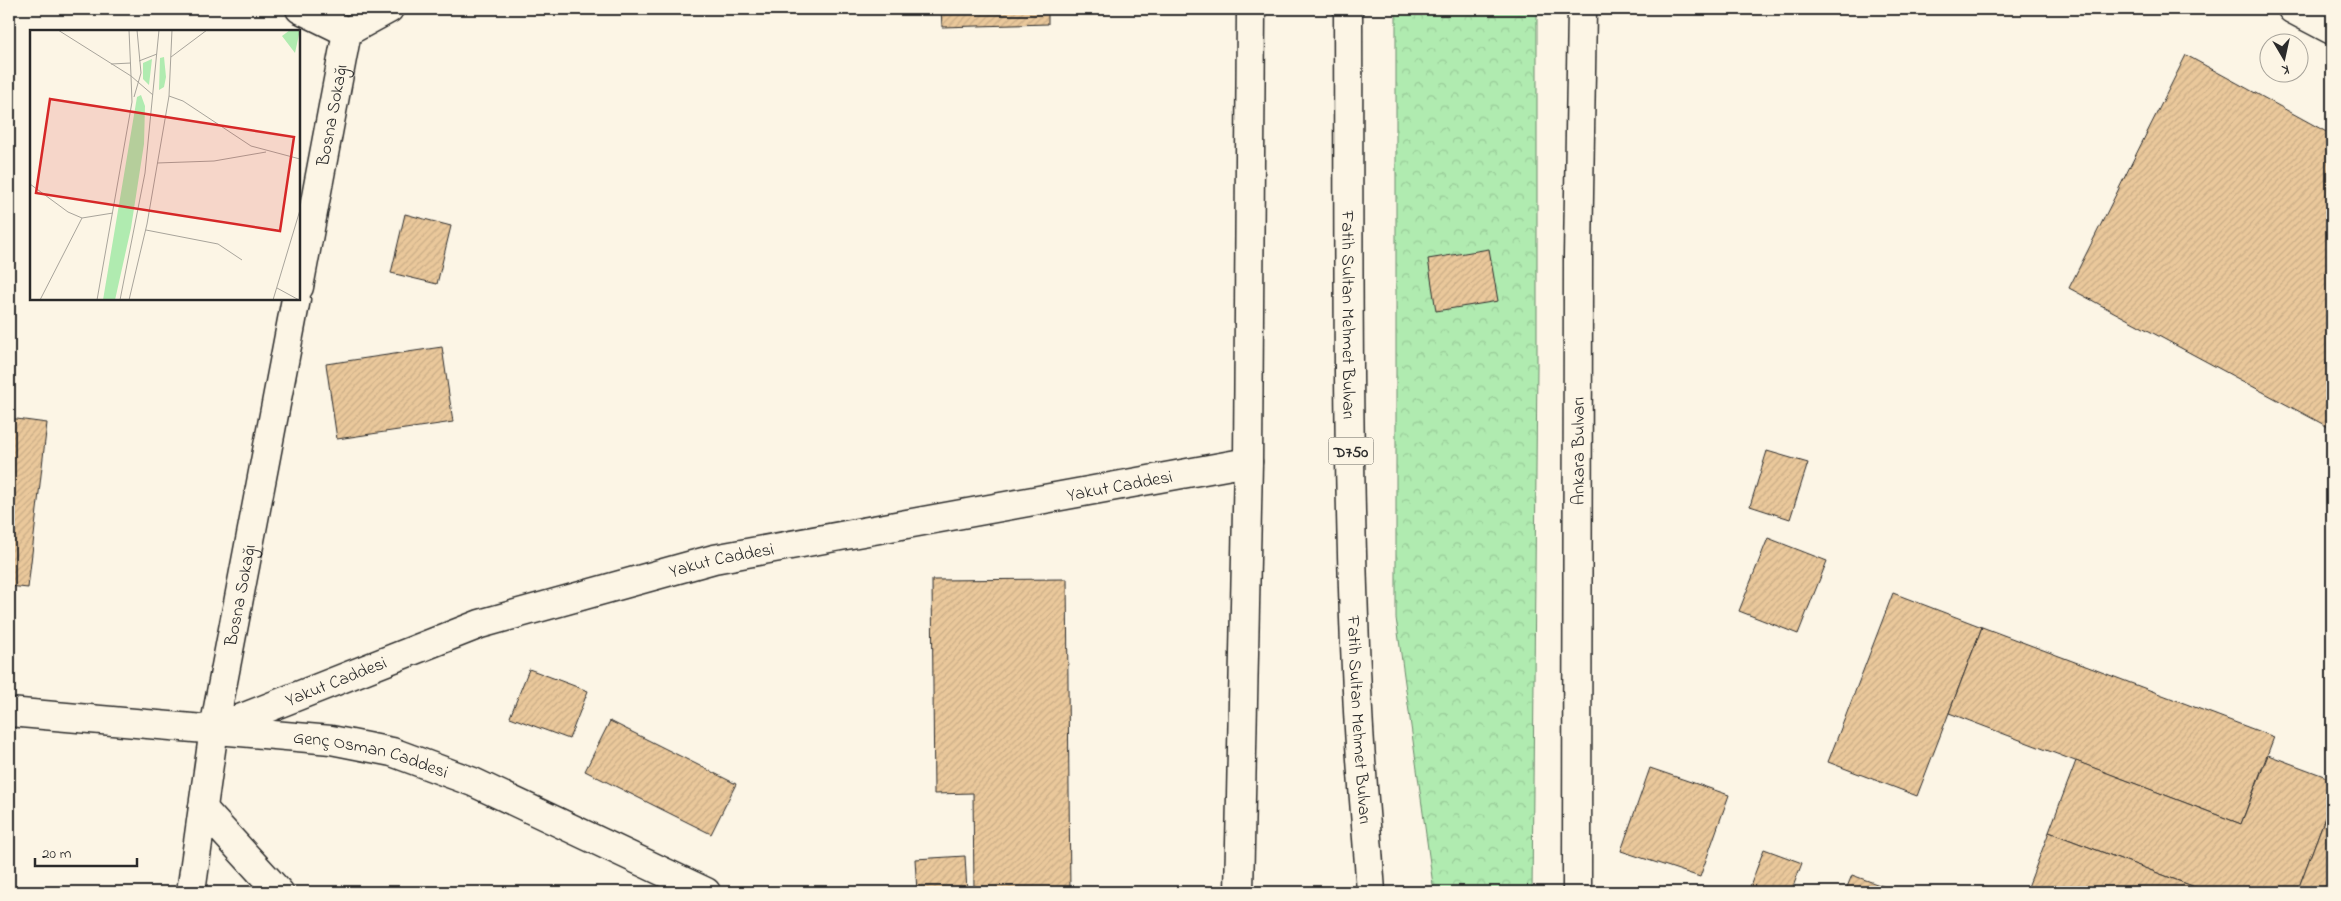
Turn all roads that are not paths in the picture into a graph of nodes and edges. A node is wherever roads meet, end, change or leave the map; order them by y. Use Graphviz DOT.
graph roads {
  1 [pos="300,9"];
  2 [pos="389,9"];
  3 [pos="1251,9"];
  4 [pos="1348,9"];
  5 [pos="1582,9"];
  6 [pos="2292,9"];
  7 [pos="2332,30"];
  8 [pos="347,32"];
  9 [pos="300,282"];
  10 [pos="296,300"];
  11 [pos="1248,462"];
  12 [pos="9,712"];
  13 [pos="214,729"];
  14 [pos="203,809"];
  15 [pos="191,892"];
  16 [pos="279,892"];
  17 [pos="706,892"];
  18 [pos="1239,892"];
  19 [pos="1371,892"];
  20 [pos="1577,892"];
  1 -- 8 [label="main road"];
  2 -- 8 [label="main road"];
  3 -- 11 [label="main road"];
  4 -- 19 [label="main road, Fatih Sultan Mehmet Bulvarı / D750"];
  5 -- 20 [label="main road, Ankara Bulvarı"];
  6 -- 7 [label="main road"];
  8 -- 9 [label="main road, Bosna Sokağı"];
  10 -- 13 [label="main road, Bosna Sokağı"];
  11 -- 13 [label="main road, Yakut Caddesi"];
  11 -- 18 [label="main road"];
  12 -- 13 [label="main road, Genç Osman Caddesi"];
  13 -- 14 [label="main road, Bosna Sokağı"];
  13 -- 17 [label="main road, Genç Osman Caddesi"];
  14 -- 15 [label="main road, Bosna Sokağı"];
  14 -- 16 [label="main road"];
}
